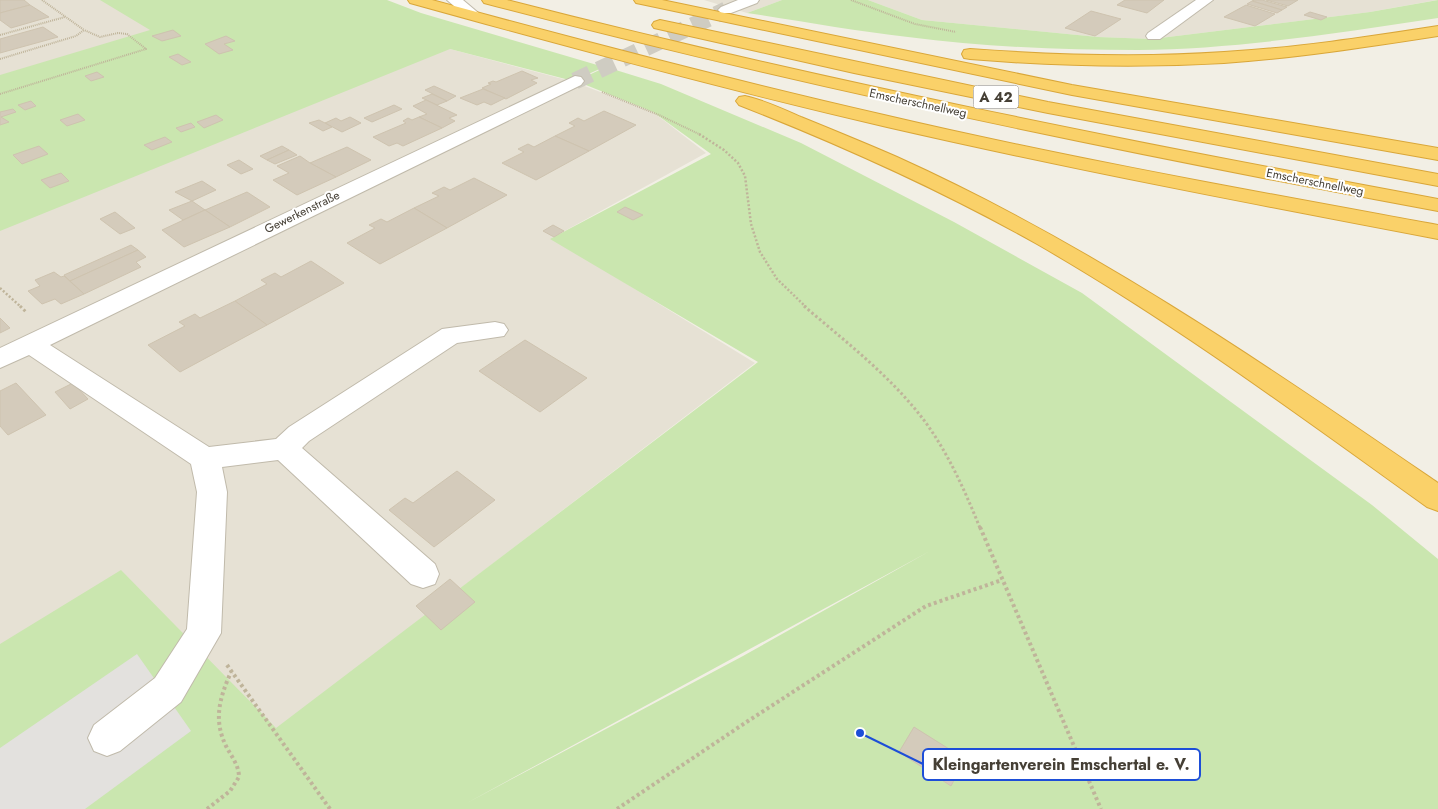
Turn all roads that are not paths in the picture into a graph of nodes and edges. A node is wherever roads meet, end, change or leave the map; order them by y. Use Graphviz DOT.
graph roads {
  1 [pos="415,0"];
  2 [pos="454,0"];
  3 [pos="489,0"];
  4 [pos="556,0"];
  5 [pos="641,0"];
  6 [pos="752,0"];
  7 [pos="1206,0"];
  8 [pos="587,8"];
  9 [pos="726,10"];
  10 [pos="474,16"];
  11 [pos="643,21"];
  12 [pos="778,30"];
  13 [pos="1438,31"];
  14 [pos="1154,36"];
  15 [pos="629,58"];
  16 [pos="575,82"];
  17 [pos="1438,154"];
  18 [pos="1438,180"];
  19 [pos="1438,204"];
  20 [pos="1438,232"];
  21 [pos="495,330"];
  22 [pos="30,344"];
  23 [pos="0,359"];
  24 [pos="284,448"];
  25 [pos="205,458"];
  26 [pos="1438,499"];
  27 [pos="423,574"];
  28 [pos="106,738"];
  1 -- 10 [label="highway"];
  2 -- 10 [label="street"];
  3 -- 19 [label="highway, Emscherschnellweg / A 42"];
  4 -- 8 [label="highway"];
  5 -- 12 [label="highway"];
  6 -- 9 [label="street"];
  7 -- 14 [label="street"];
  10 -- 15 [label="highway"];
  11 -- 18 [label="highway, Emscherschnellweg / A 42"];
  12 -- 13 [label="highway"];
  12 -- 17 [label="highway"];
  15 -- 20 [label="highway"];
  15 -- 26 [label="highway"];
  16 -- 22 [label="street, Gewerkenstraße"];
  21 -- 24 [label="street"];
  22 -- 23 [label="street, Gewerkenstraße"];
  22 -- 25 [label="street"];
  24 -- 25 [label="street"];
  24 -- 27 [label="street"];
  25 -- 28 [label="street"];
}
